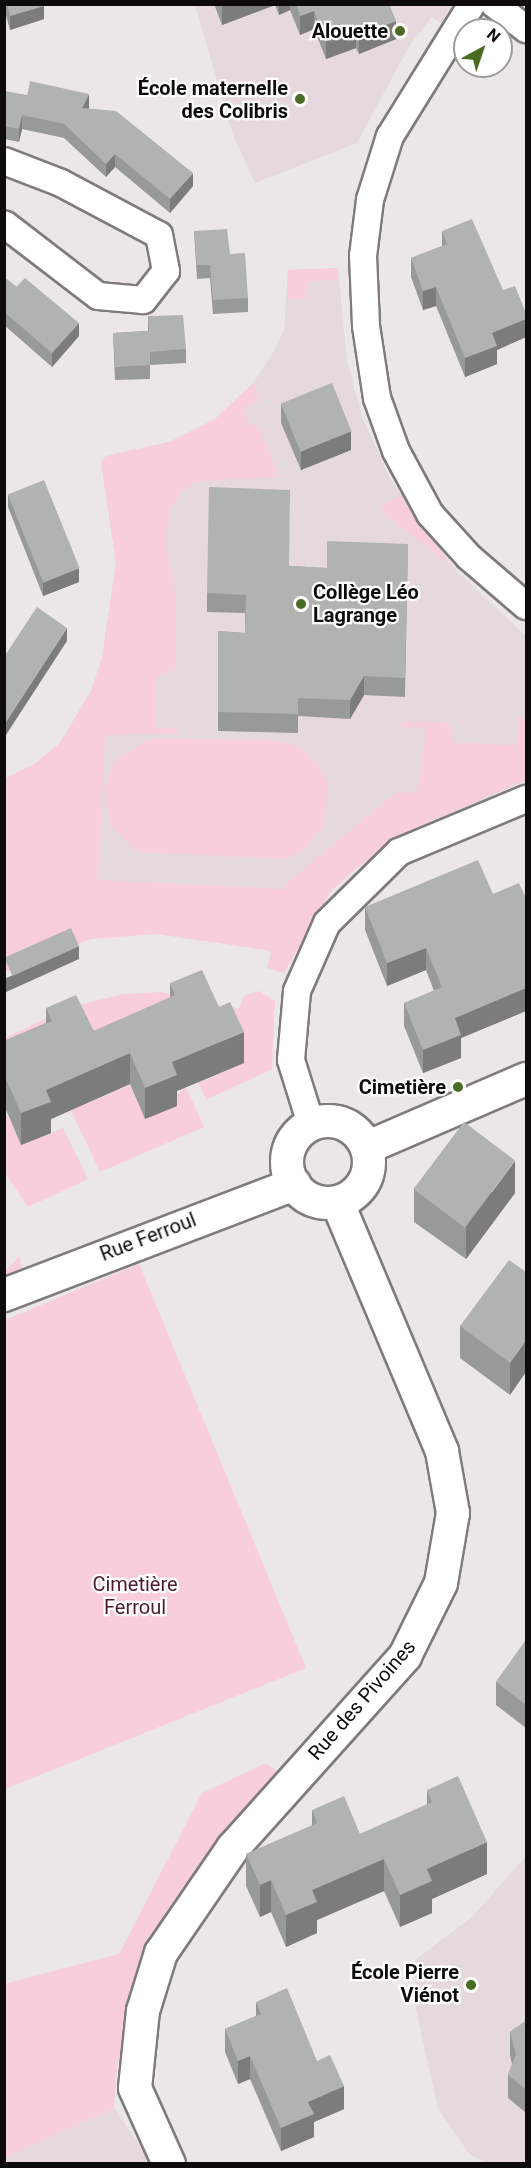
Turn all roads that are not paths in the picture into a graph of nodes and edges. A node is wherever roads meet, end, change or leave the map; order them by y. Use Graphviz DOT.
graph roads {
  1 [pos="471,4"];
  2 [pos="494,4"];
  3 [pos="526,29"];
  4 [pos="4,161"];
  5 [pos="4,224"];
  6 [pos="526,606"];
  7 [pos="526,799"];
  8 [pos="526,1079"];
  9 [pos="311,1124"];
  10 [pos="368,1147"];
  11 [pos="294,1184"];
  12 [pos="338,1204"];
  13 [pos="4,1296"];
  14 [pos="169,2163"];
  1 -- 6 [label="street"];
  2 -- 3 [label="street"];
  4 -- 5 [label="street"];
  7 -- 9 [label="street"];
  8 -- 10 [label="street"];
  9 -- 10 [label="street"];
  9 -- 11 [label="street"];
  10 -- 12 [label="street"];
  11 -- 12 [label="street"];
  11 -- 13 [label="street, Rue Ferroul"];
  12 -- 14 [label="street, Rue des Pivoines"];
}
